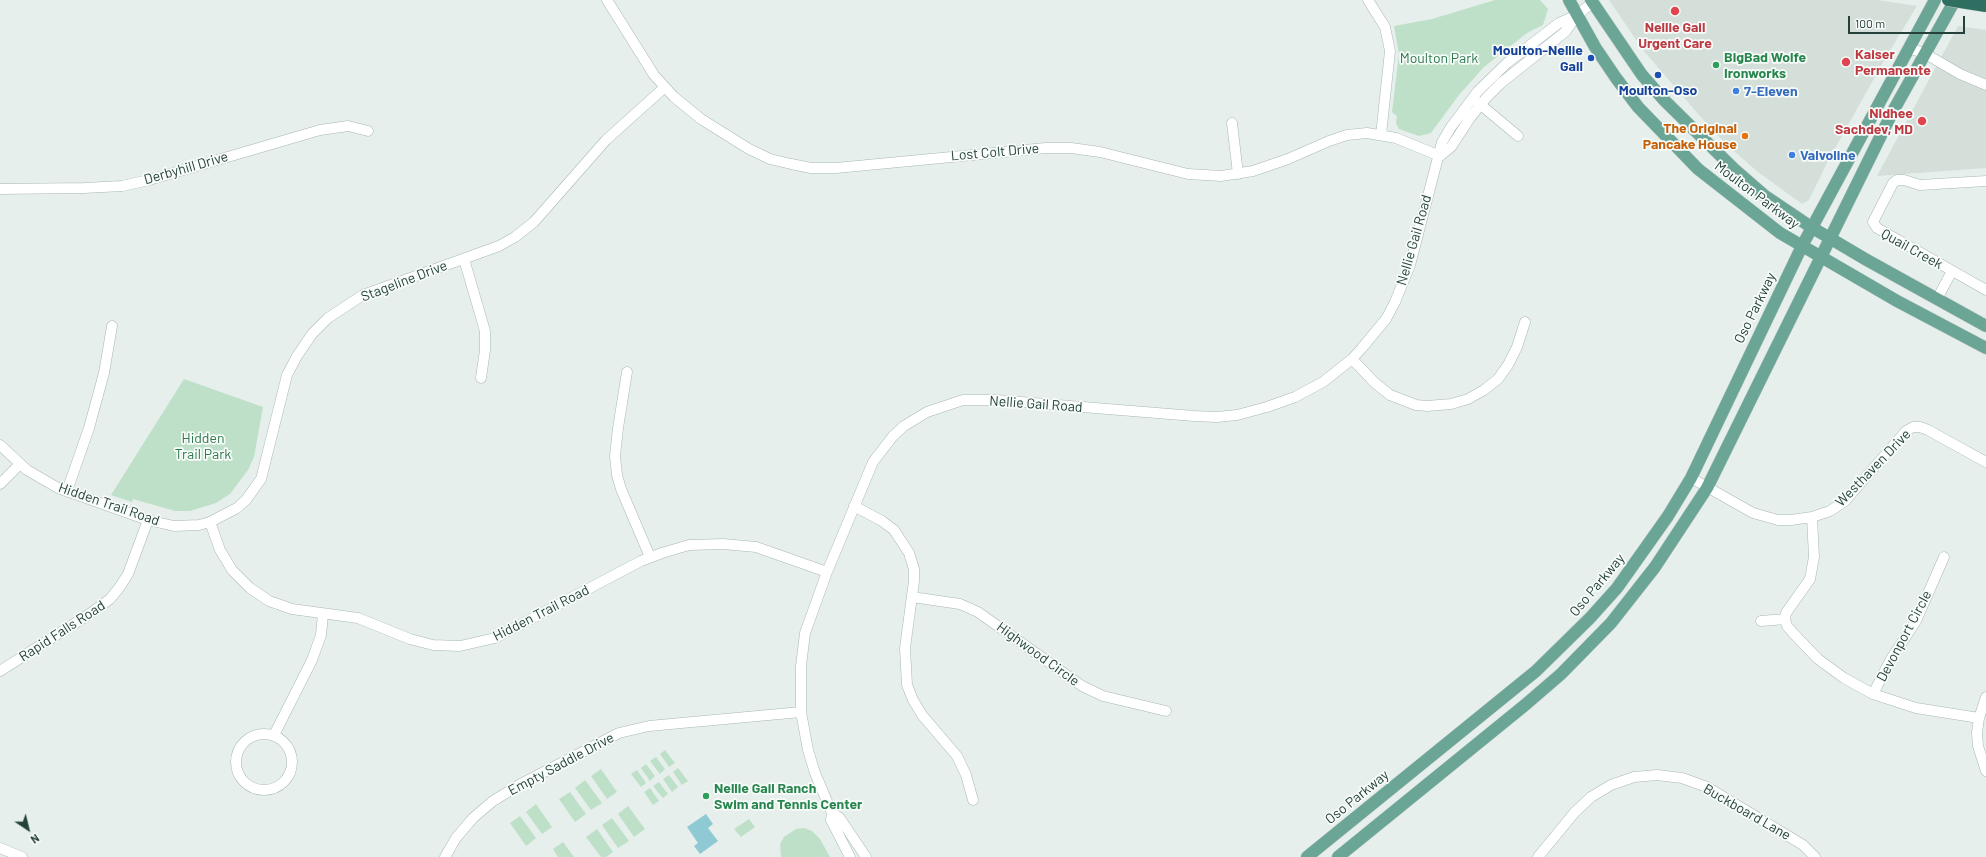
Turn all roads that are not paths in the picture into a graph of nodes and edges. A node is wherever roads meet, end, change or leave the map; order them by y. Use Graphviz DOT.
graph roads {
  1 [pos="607,0"];
  2 [pos="1368,0"];
  3 [pos="1569,0"];
  4 [pos="1935,0"];
  5 [pos="1948,0"];
  6 [pos="1955,0"];
  7 [pos="1592,1"];
  8 [pos="1986,6"];
  9 [pos="1577,15"];
  10 [pos="1908,48"];
  11 [pos="1924,53"];
  12 [pos="1986,85"];
  13 [pos="665,87"];
  14 [pos="1476,101"];
  15 [pos="1232,123"];
  16 [pos="368,132"];
  17 [pos="1381,135"];
  18 [pos="1518,136"];
  19 [pos="1440,156"];
  20 [pos="1238,174"];
  21 [pos="1986,181"];
  22 [pos="0,189"];
  23 [pos="1811,228"];
  24 [pos="1830,239"];
  25 [pos="1802,246"];
  26 [pos="1821,257"];
  27 [pos="464,259"];
  28 [pos="1952,271"];
  29 [pos="1986,290"];
  30 [pos="1937,299"];
  31 [pos="1525,322"];
  32 [pos="112,326"];
  33 [pos="1986,326"];
  34 [pos="1986,348"];
  35 [pos="1352,359"];
  36 [pos="627,372"];
  37 [pos="480,378"];
  38 [pos="0,445"];
  39 [pos="1986,462"];
  40 [pos="20,464"];
  41 [pos="1691,478"];
  42 [pos="0,484"];
  43 [pos="1707,488"];
  44 [pos="67,491"];
  45 [pos="854,506"];
  46 [pos="1812,517"];
  47 [pos="148,520"];
  48 [pos="210,522"];
  49 [pos="650,557"];
  50 [pos="1944,557"];
  51 [pos="827,572"];
  52 [pos="912,597"];
  53 [pos="323,614"];
  54 [pos="1785,619"];
  55 [pos="1761,620"];
  56 [pos="0,671"];
  57 [pos="1873,694"];
  58 [pos="1986,696"];
  59 [pos="1166,711"];
  60 [pos="800,712"];
  61 [pos="1979,718"];
  62 [pos="274,735"];
  63 [pos="1986,771"];
  64 [pos="973,800"];
  65 [pos="832,813"];
  66 [pos="0,848"];
  67 [pos="22,857"];
  68 [pos="445,857"];
  69 [pos="850,857"];
  70 [pos="866,857"];
  71 [pos="1307,857"];
  72 [pos="1338,857"];
  73 [pos="1538,857"];
  74 [pos="1815,857"];
  1 -- 13 [label="street, Lost Colt Drive"];
  2 -- 17 [label="street"];
  3 -- 9 [label="main road, Moulton Parkway"];
  4 -- 10 [label="main road, Oso Parkway"];
  5 -- 8 [label="highway, bridge"];
  6 -- 11 [label="main road"];
  7 -- 9 [label="street, Nellie Gail Road"];
  7 -- 23 [label="main road, Moulton Parkway"];
  9 -- 14 [label="street, Nellie Gail Road"];
  9 -- 25 [label="main road, Moulton Parkway"];
  10 -- 11 [label="street"];
  10 -- 23 [label="main road, Oso Parkway"];
  11 -- 12 [label="street"];
  11 -- 24 [label="main road"];
  13 -- 20 [label="street, Lost Colt Drive"];
  13 -- 27 [label="street, Stageline Drive"];
  14 -- 18 [label="street"];
  14 -- 19 [label="street, Nellie Gail Road"];
  15 -- 20 [label="street"];
  16 -- 22 [label="street, Derbyhill Drive"];
  17 -- 19 [label="street, Lost Colt Drive"];
  17 -- 20 [label="street, Lost Colt Drive"];
  19 -- 35 [label="street, Nellie Gail Road"];
  21 -- 28 [label="street, Quail Creek"];
  23 -- 24 [label="main road, Moulton Parkway"];
  23 -- 25 [label="main road, Oso Parkway"];
  24 -- 26 [label="main road"];
  24 -- 30 [label="main road, Moulton Parkway"];
  25 -- 26 [label="main road, Moulton Parkway"];
  25 -- 41 [label="main road, Oso Parkway"];
  26 -- 34 [label="main road, Moulton Parkway"];
  26 -- 43 [label="main road"];
  27 -- 37 [label="street"];
  27 -- 48 [label="street, Stageline Drive"];
  28 -- 29 [label="street, Quail Creek"];
  28 -- 30 [label="street, Quail Creek"];
  30 -- 33 [label="main road, Moulton Parkway"];
  31 -- 35 [label="street"];
  32 -- 44 [label="street"];
  35 -- 45 [label="street, Nellie Gail Road"];
  36 -- 49 [label="street"];
  38 -- 40 [label="street, Hidden Trail Road"];
  39 -- 46 [label="street, Westhaven Drive"];
  40 -- 42 [label="street"];
  40 -- 44 [label="street, Hidden Trail Road"];
  41 -- 43 [label="street, Westhaven Drive"];
  41 -- 71 [label="main road, Oso Parkway"];
  43 -- 46 [label="street, Westhaven Drive"];
  43 -- 72 [label="main road"];
  44 -- 47 [label="street, Hidden Trail Road"];
  45 -- 51 [label="street, Nellie Gail Road"];
  45 -- 52 [label="street"];
  46 -- 54 [label="street"];
  47 -- 48 [label="street, Hidden Trail Road"];
  47 -- 56 [label="street, Rapid Falls Road"];
  48 -- 53 [label="street, Hidden Trail Road"];
  49 -- 51 [label="street, Hidden Trail Road"];
  49 -- 53 [label="street, Hidden Trail Road"];
  50 -- 57 [label="street, Devonport Circle"];
  51 -- 60 [label="street, Nellie Gail Road"];
  52 -- 59 [label="street, Highwood Circle"];
  52 -- 64 [label="street"];
  53 -- 62 [label="street"];
  54 -- 55 [label="street"];
  54 -- 57 [label="street"];
  57 -- 61 [label="street"];
  58 -- 61 [label="street"];
  60 -- 65 [label="street, Nellie Gail Road"];
  60 -- 68 [label="street, Empty Saddle Drive"];
  61 -- 63 [label="street"];
  62 -- 62 [label="street"];
  65 -- 69 [label="street, Nellie Gail Road"];
  65 -- 70 [label="street, Nellie Gail Road"];
  66 -- 67 [label="street"];
  73 -- 74 [label="street, Buckboard Lane"];
}
